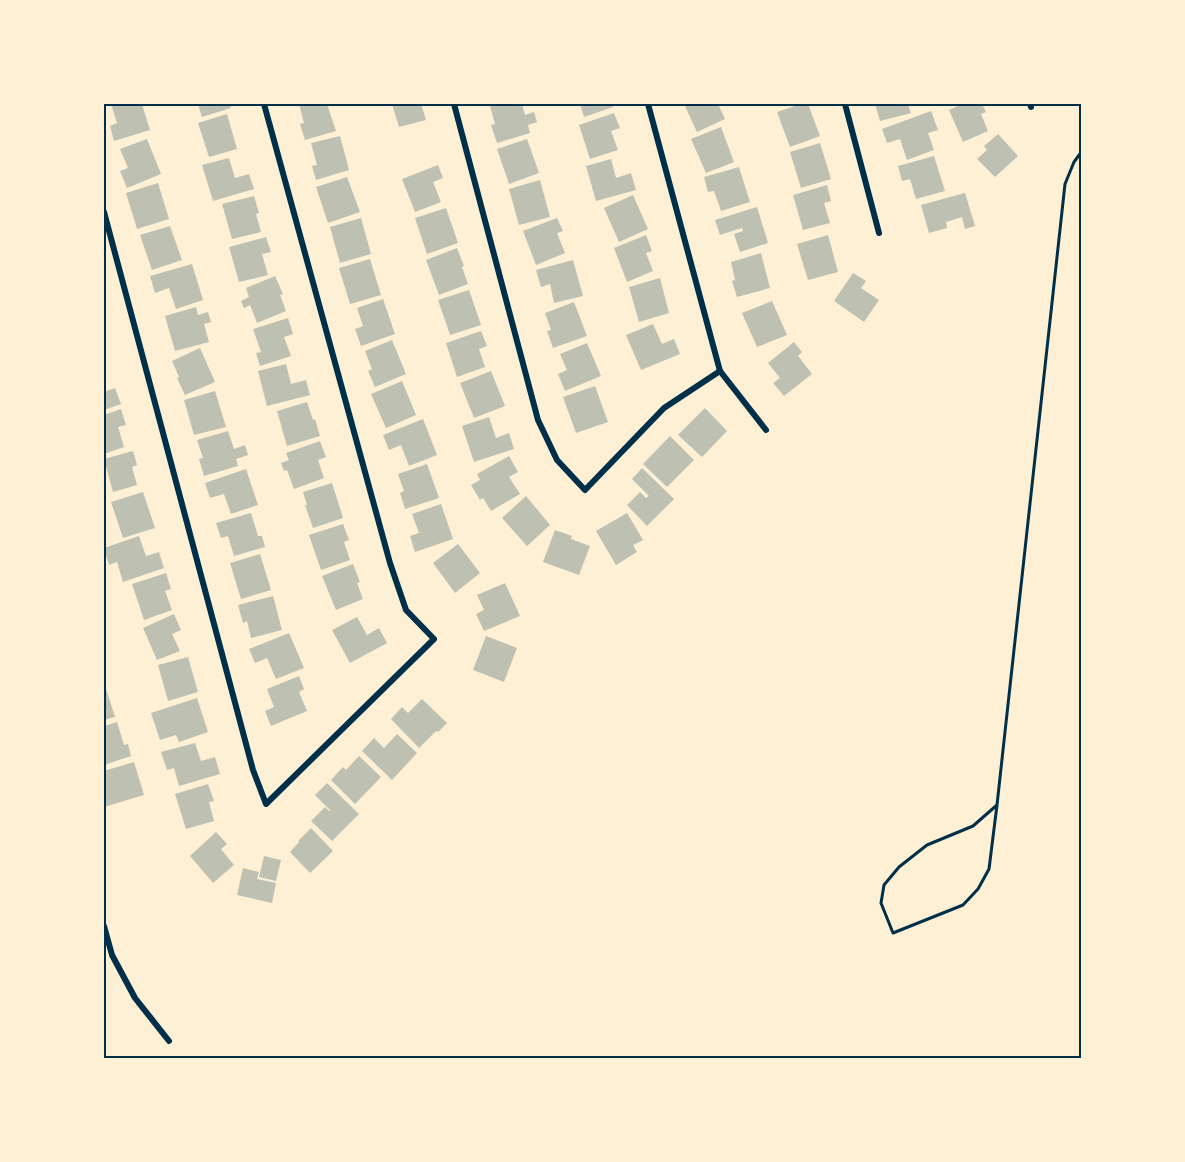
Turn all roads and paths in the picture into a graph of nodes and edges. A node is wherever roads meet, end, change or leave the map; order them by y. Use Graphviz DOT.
graph roads {
  1 [pos="264,104"];
  2 [pos="454,104"];
  3 [pos="648,104"];
  4 [pos="845,104"];
  5 [pos="1082,152"];
  6 [pos="104,212"];
  7 [pos="879,233"];
  8 [pos="720,371"];
  9 [pos="766,430"];
  10 [pos="997,805"];
  11 [pos="104,926"];
  12 [pos="169,1041"];
  1 -- 6 [label="street"];
  2 -- 8 [label="street"];
  3 -- 8 [label="street"];
  4 -- 7 [label="street"];
  5 -- 10 [label="lane"];
  8 -- 9 [label="street"];
  10 -- 10 [label="lane"];
  11 -- 12 [label="street"];
}
